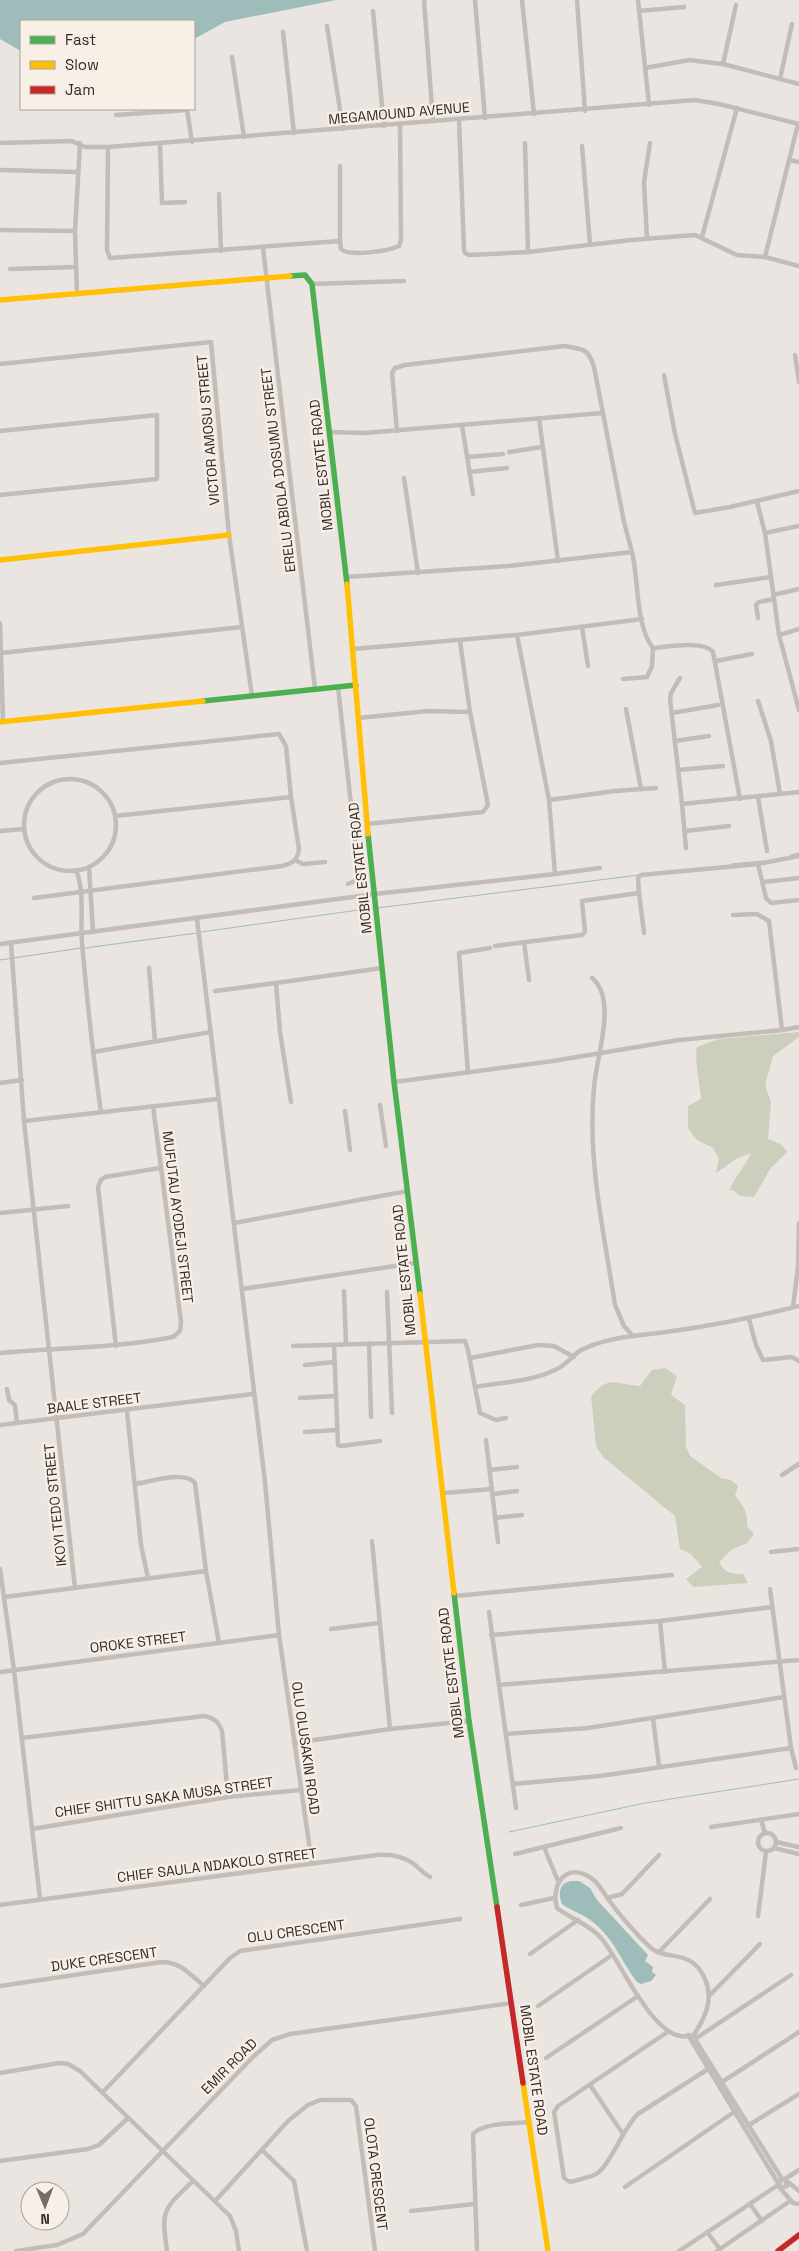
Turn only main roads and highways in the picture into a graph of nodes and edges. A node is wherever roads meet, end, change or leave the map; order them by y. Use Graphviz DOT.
graph roads {
  1 [pos="0,300"];
  2 [pos="229,535"];
  3 [pos="0,560"];
  4 [pos="356,684"];
  5 [pos="1,722"];
  6 [pos="799,2235"];
  7 [pos="548,2251"];
  8 [pos="778,2251"];
  1 -- 4 [label="main road, MOBIL ESTATE ROAD"];
  2 -- 3 [label="main road"];
  4 -- 5 [label="main road"];
  4 -- 7 [label="main road, MOBIL ESTATE ROAD"];
  6 -- 8 [label="main road"];
}
